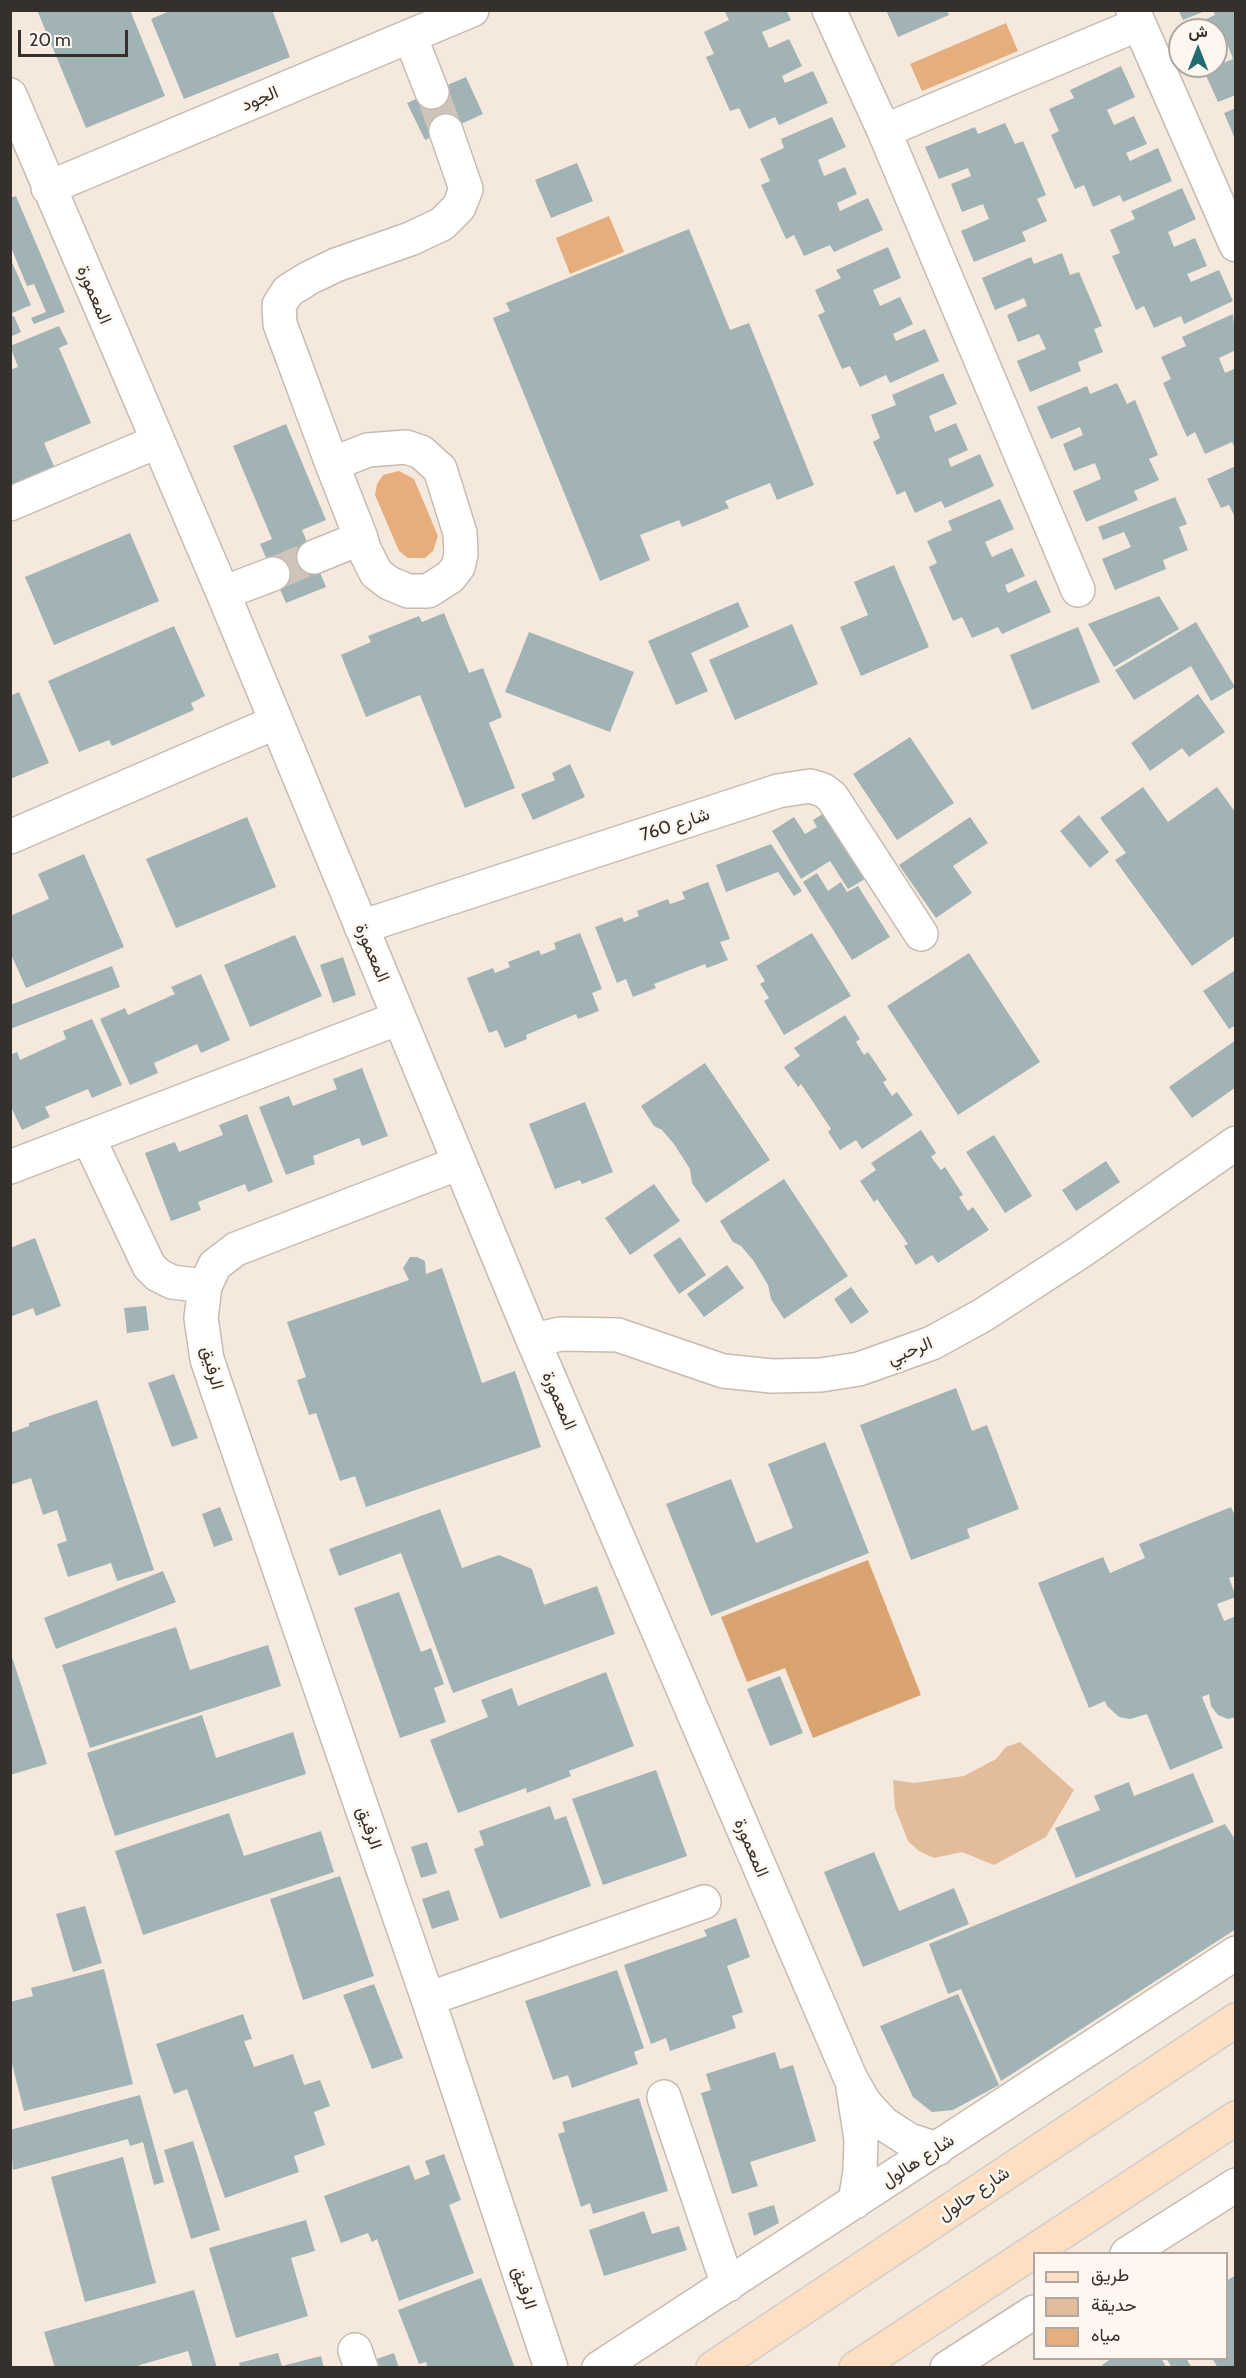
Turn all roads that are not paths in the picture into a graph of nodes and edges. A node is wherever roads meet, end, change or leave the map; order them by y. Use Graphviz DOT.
graph roads {
  1 [pos="829,10"];
  2 [pos="467,11"];
  3 [pos="1136,17"];
  4 [pos="410,36"];
  5 [pos="432,92"];
  6 [pos="10,95"];
  7 [pos="446,131"];
  8 [pos="884,131"];
  9 [pos="22,152"];
  10 [pos="48,188"];
  11 [pos="1236,245"];
  12 [pos="156,442"];
  13 [pos="332,464"];
  14 [pos="10,504"];
  15 [pos="361,538"];
  16 [pos="314,557"];
  17 [pos="273,574"];
  18 [pos="1078,590"];
  19 [pos="223,593"];
  20 [pos="276,722"];
  21 [pos="10,837"];
  22 [pos="361,927"];
  23 [pos="921,934"];
  24 [pos="399,1018"];
  25 [pos="88,1137"];
  26 [pos="1236,1143"];
  27 [pos="459,1163"];
  28 [pos="10,1167"];
  29 [pos="205,1286"];
  30 [pos="533,1340"];
  31 [pos="704,1902"];
  32 [pos="1236,1953"];
  33 [pos="428,1999"];
  34 [pos="1236,2020"];
  35 [pos="850,2077"];
  36 [pos="664,2097"];
  37 [pos="1236,2118"];
  38 [pos="937,2149"];
  39 [pos="1236,2185"];
  40 [pos="855,2202"];
  41 [pos="1129,2252"];
  42 [pos="728,2285"];
  43 [pos="1033,2313"];
  44 [pos="551,2367"];
  45 [pos="599,2367"];
  46 [pos="713,2367"];
  47 [pos="856,2367"];
  48 [pos="947,2367"];
  1 -- 8 [label="street"];
  2 -- 4 [label="street, الجود"];
  3 -- 8 [label="street"];
  3 -- 11 [label="street"];
  4 -- 5 [label="street"];
  4 -- 10 [label="street, الجود"];
  6 -- 9 [label="street, المعمورة"];
  7 -- 13 [label="street"];
  8 -- 18 [label="street"];
  9 -- 10 [label="street, المعمورة"];
  10 -- 12 [label="street, المعمورة"];
  12 -- 14 [label="street"];
  12 -- 19 [label="street, المعمورة"];
  13 -- 15 [label="street"];
  13 -- 15 [label="street"];
  15 -- 16 [label="street"];
  17 -- 19 [label="street"];
  19 -- 20 [label="street, المعمورة"];
  20 -- 21 [label="street"];
  20 -- 22 [label="street, المعمورة"];
  22 -- 23 [label="street, شارع 760"];
  22 -- 24 [label="street, المعمورة"];
  24 -- 25 [label="street"];
  24 -- 27 [label="street, المعمورة"];
  25 -- 28 [label="street"];
  25 -- 29 [label="street"];
  26 -- 30 [label="street, الرحبي"];
  27 -- 29 [label="street, الرفيق"];
  27 -- 30 [label="street, المعمورة"];
  29 -- 33 [label="street, الرفيق"];
  30 -- 35 [label="street, المعمورة"];
  31 -- 33 [label="street"];
  32 -- 38 [label="street, شارع هالول"];
  33 -- 44 [label="street, الرفيق"];
  34 -- 46 [label="main road, شارع حالول"];
  35 -- 38 [label="street, المعمورة"];
  35 -- 40 [label="street, المعمورة"];
  36 -- 42 [label="street"];
  37 -- 47 [label="main road"];
  38 -- 40 [label="street, شارع هالول"];
  39 -- 41 [label="street"];
  40 -- 42 [label="street, شارع هالول"];
  42 -- 45 [label="street, شارع هالول"];
  43 -- 48 [label="street"];
}
